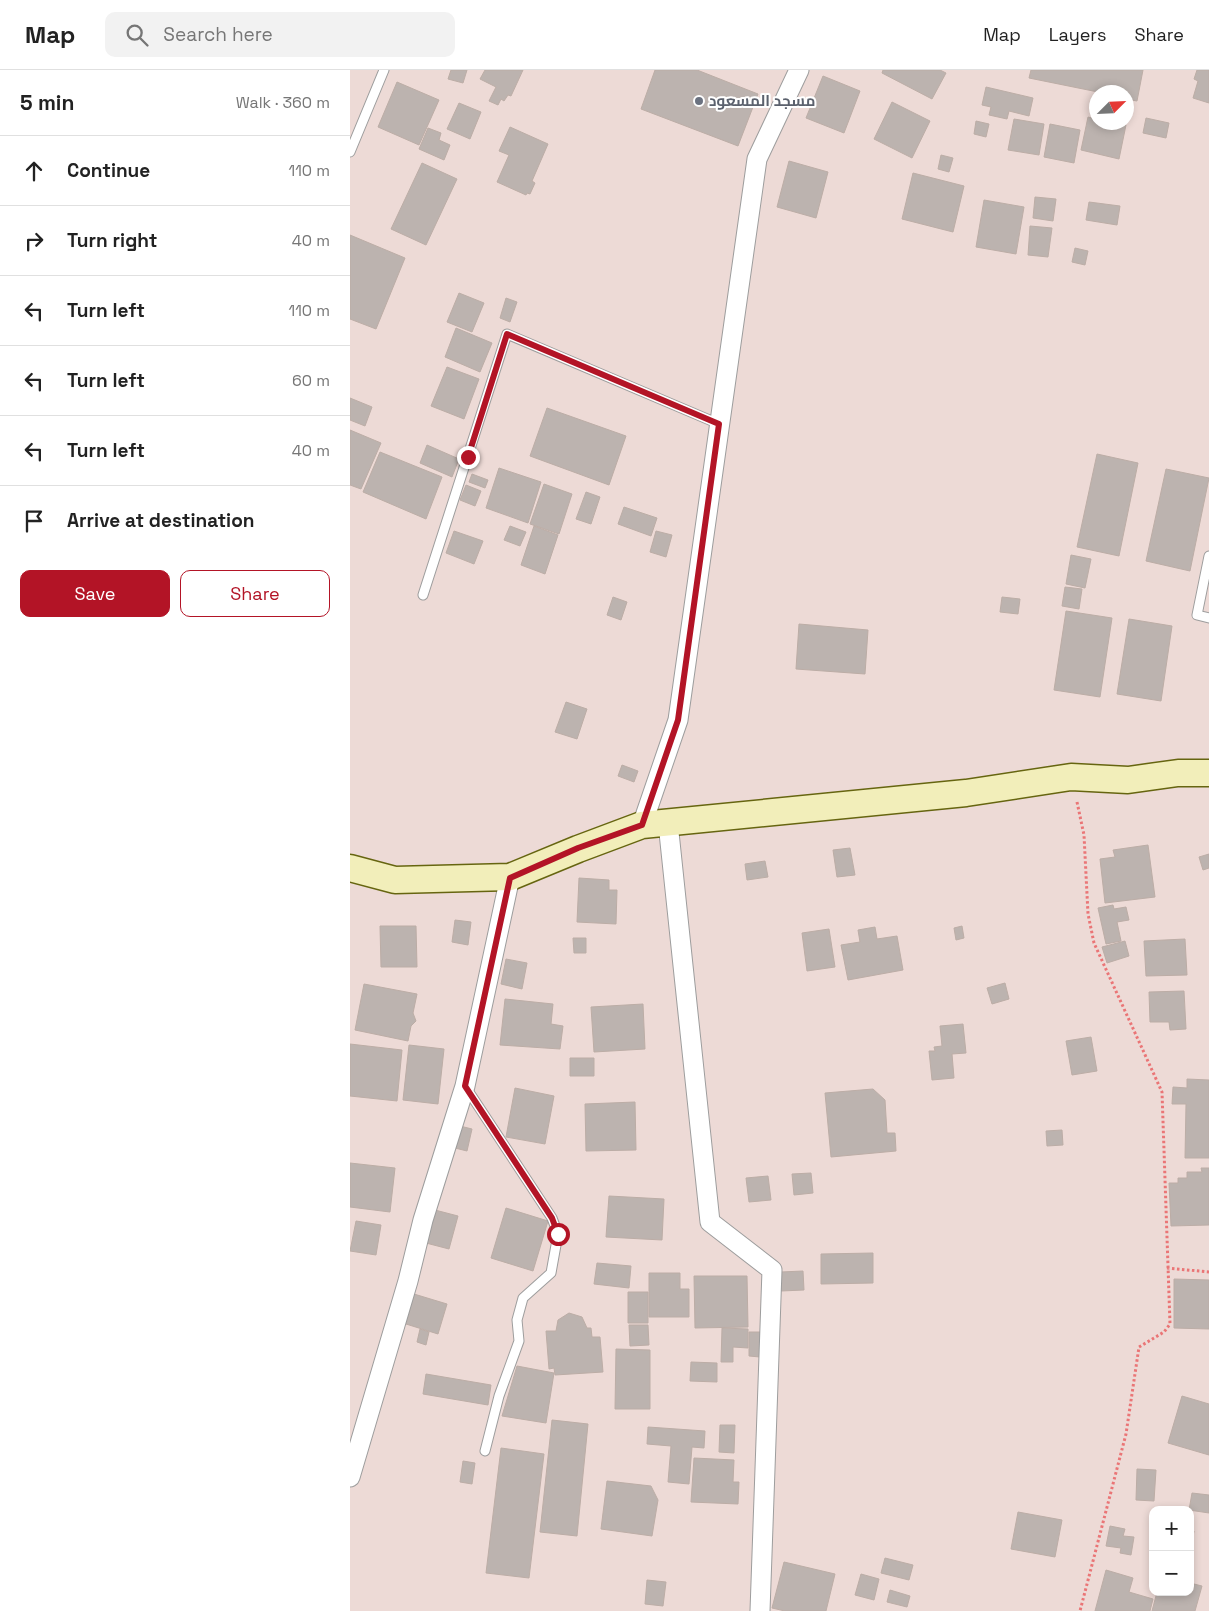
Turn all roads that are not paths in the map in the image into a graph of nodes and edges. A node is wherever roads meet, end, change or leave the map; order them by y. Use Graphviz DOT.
graph roads {
  1 [pos="384,70"];
  2 [pos="799,70"];
  3 [pos="350,152"];
  4 [pos="719,424"];
  5 [pos="1209,556"];
  6 [pos="423,594"];
  7 [pos="1209,618"];
  8 [pos="1209,773"];
  9 [pos="668,823"];
  10 [pos="642,825"];
  11 [pos="350,868"];
  12 [pos="510,878"];
  13 [pos="465,1086"];
  14 [pos="485,1451"];
  15 [pos="350,1477"];
  16 [pos="760,1611"];
  1 -- 3 [label="lane"];
  2 -- 4 [label="street"];
  4 -- 6 [label="lane"];
  4 -- 10 [label="street"];
  5 -- 7 [label="lane"];
  8 -- 9 [label="street"];
  9 -- 10 [label="street"];
  9 -- 16 [label="street"];
  10 -- 12 [label="street"];
  11 -- 12 [label="street"];
  12 -- 13 [label="street"];
  13 -- 14 [label="lane"];
  13 -- 15 [label="street"];
}
